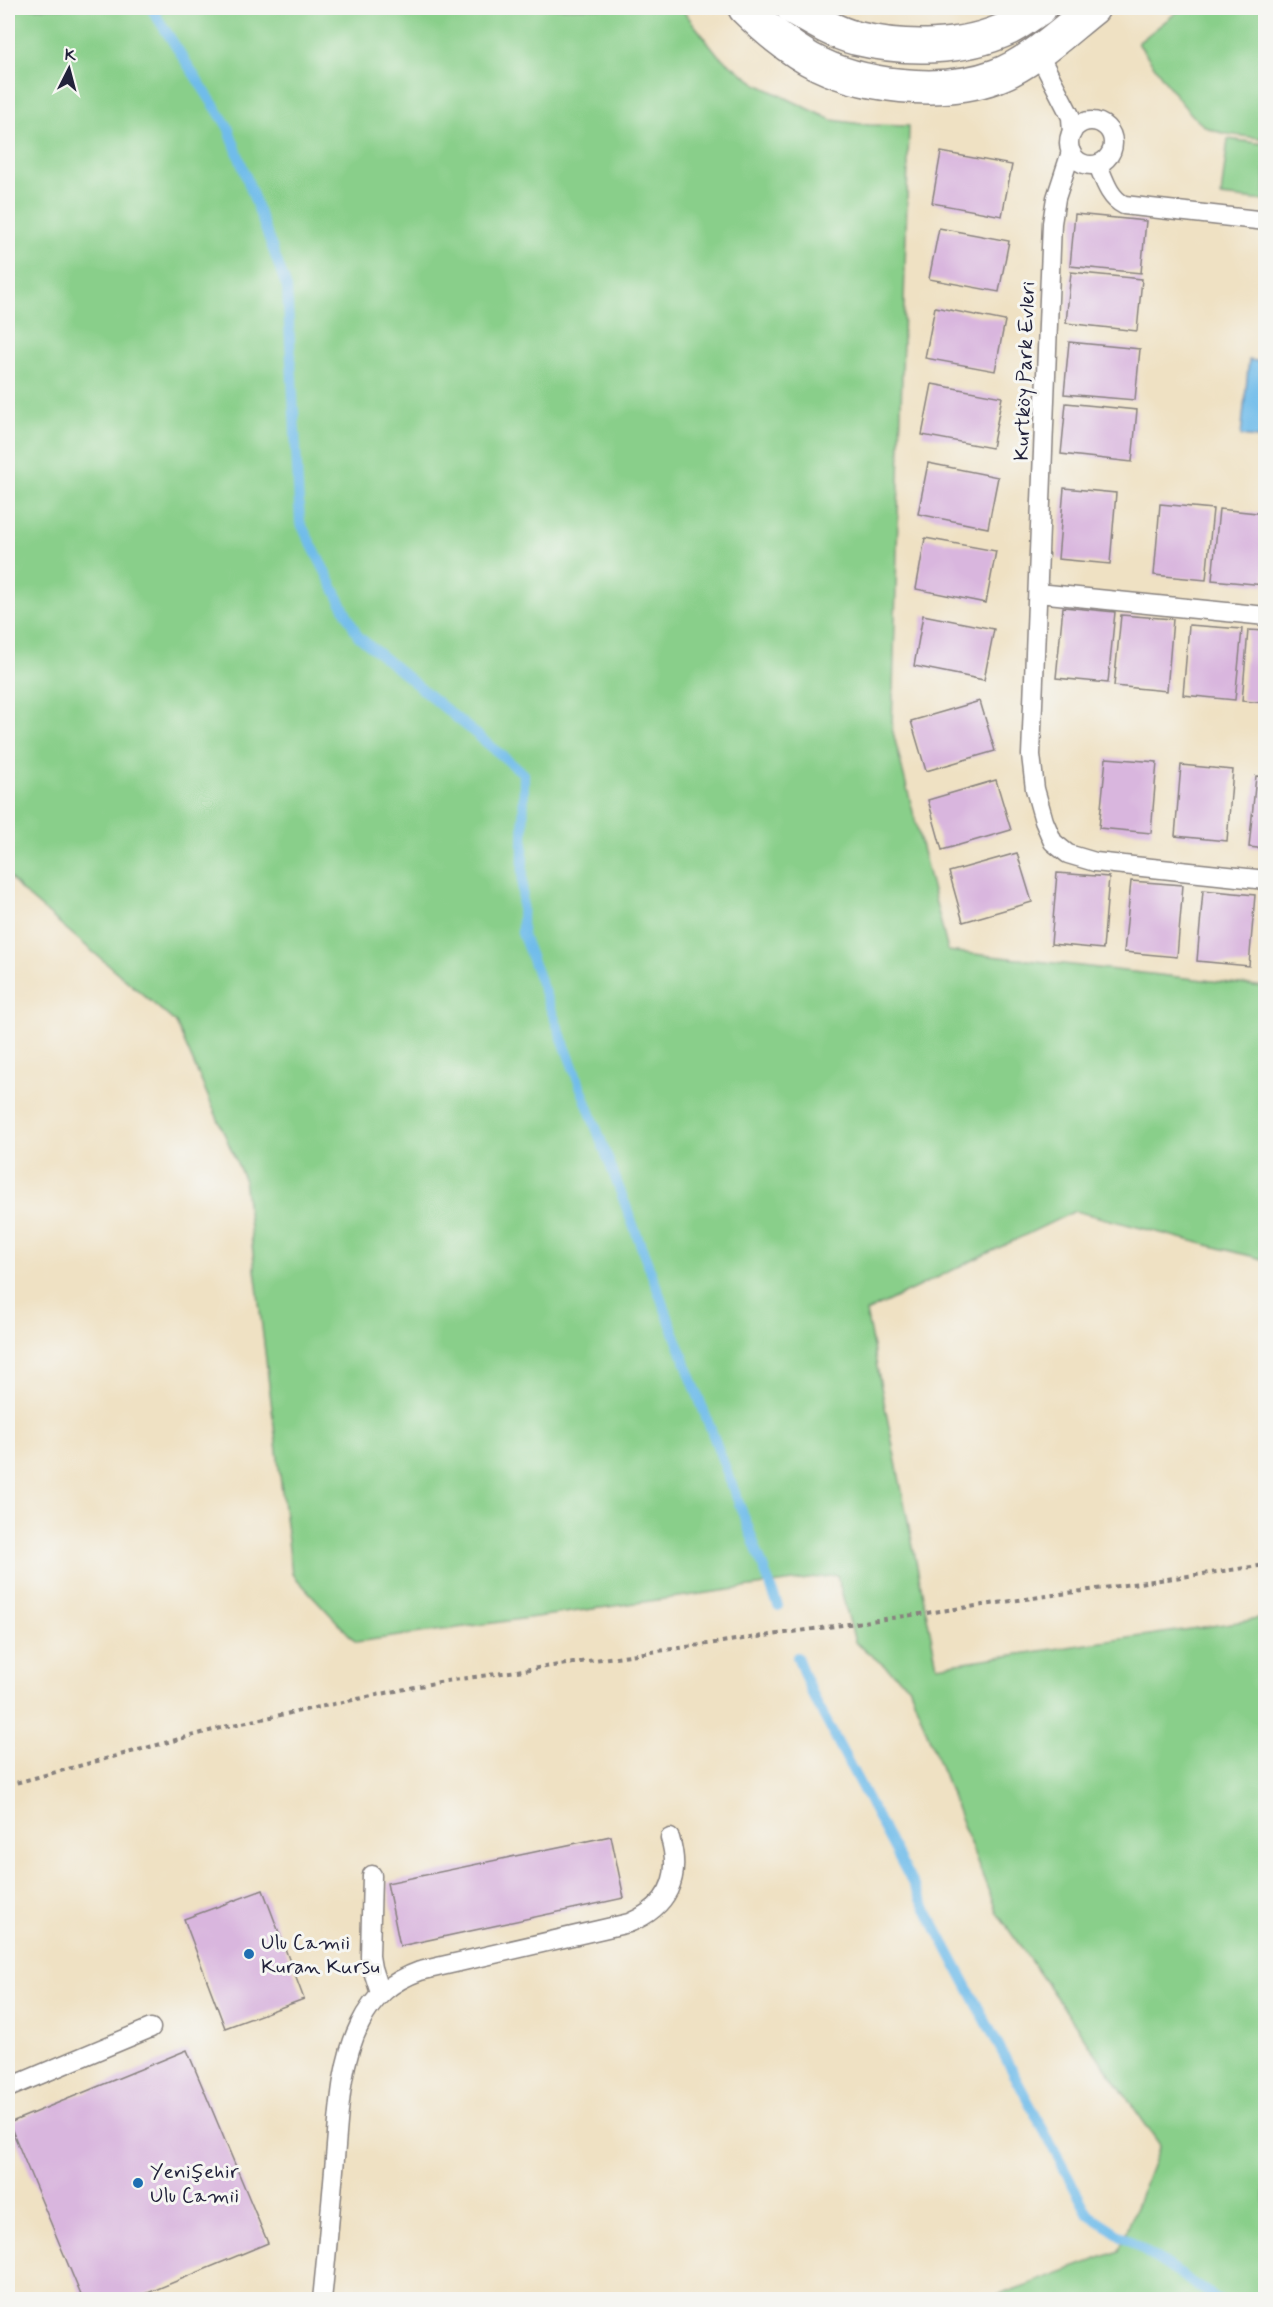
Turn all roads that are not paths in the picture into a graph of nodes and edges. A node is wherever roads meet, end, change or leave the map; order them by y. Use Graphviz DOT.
graph roads {
  1 [pos="745,8"];
  2 [pos="793,8"];
  3 [pos="1040,8"];
  4 [pos="1093,8"];
  5 [pos="1037,51"];
  6 [pos="1072,133"];
  7 [pos="1071,152"];
  8 [pos="1098,165"];
  9 [pos="1266,221"];
  10 [pos="1038,593"];
  11 [pos="1266,616"];
  12 [pos="1266,880"];
  13 [pos="670,1838"];
  14 [pos="372,1875"];
  15 [pos="380,1993"];
  16 [pos="151,2028"];
  17 [pos="8,2088"];
  18 [pos="322,2300"];
  1 -- 5 [label="street"];
  2 -- 3 [label="street"];
  4 -- 5 [label="street"];
  5 -- 6 [label="lane, Kurtköy Park Evleri"];
  6 -- 7 [label="lane, Kurtköy Park Evleri"];
  6 -- 8 [label="lane"];
  7 -- 8 [label="lane"];
  7 -- 10 [label="lane, Kurtköy Park Evleri"];
  8 -- 9 [label="lane"];
  10 -- 11 [label="lane"];
  10 -- 12 [label="lane, Kurtköy Park Evleri"];
  13 -- 15 [label="lane"];
  14 -- 15 [label="lane"];
  15 -- 18 [label="lane"];
  16 -- 17 [label="lane"];
}
